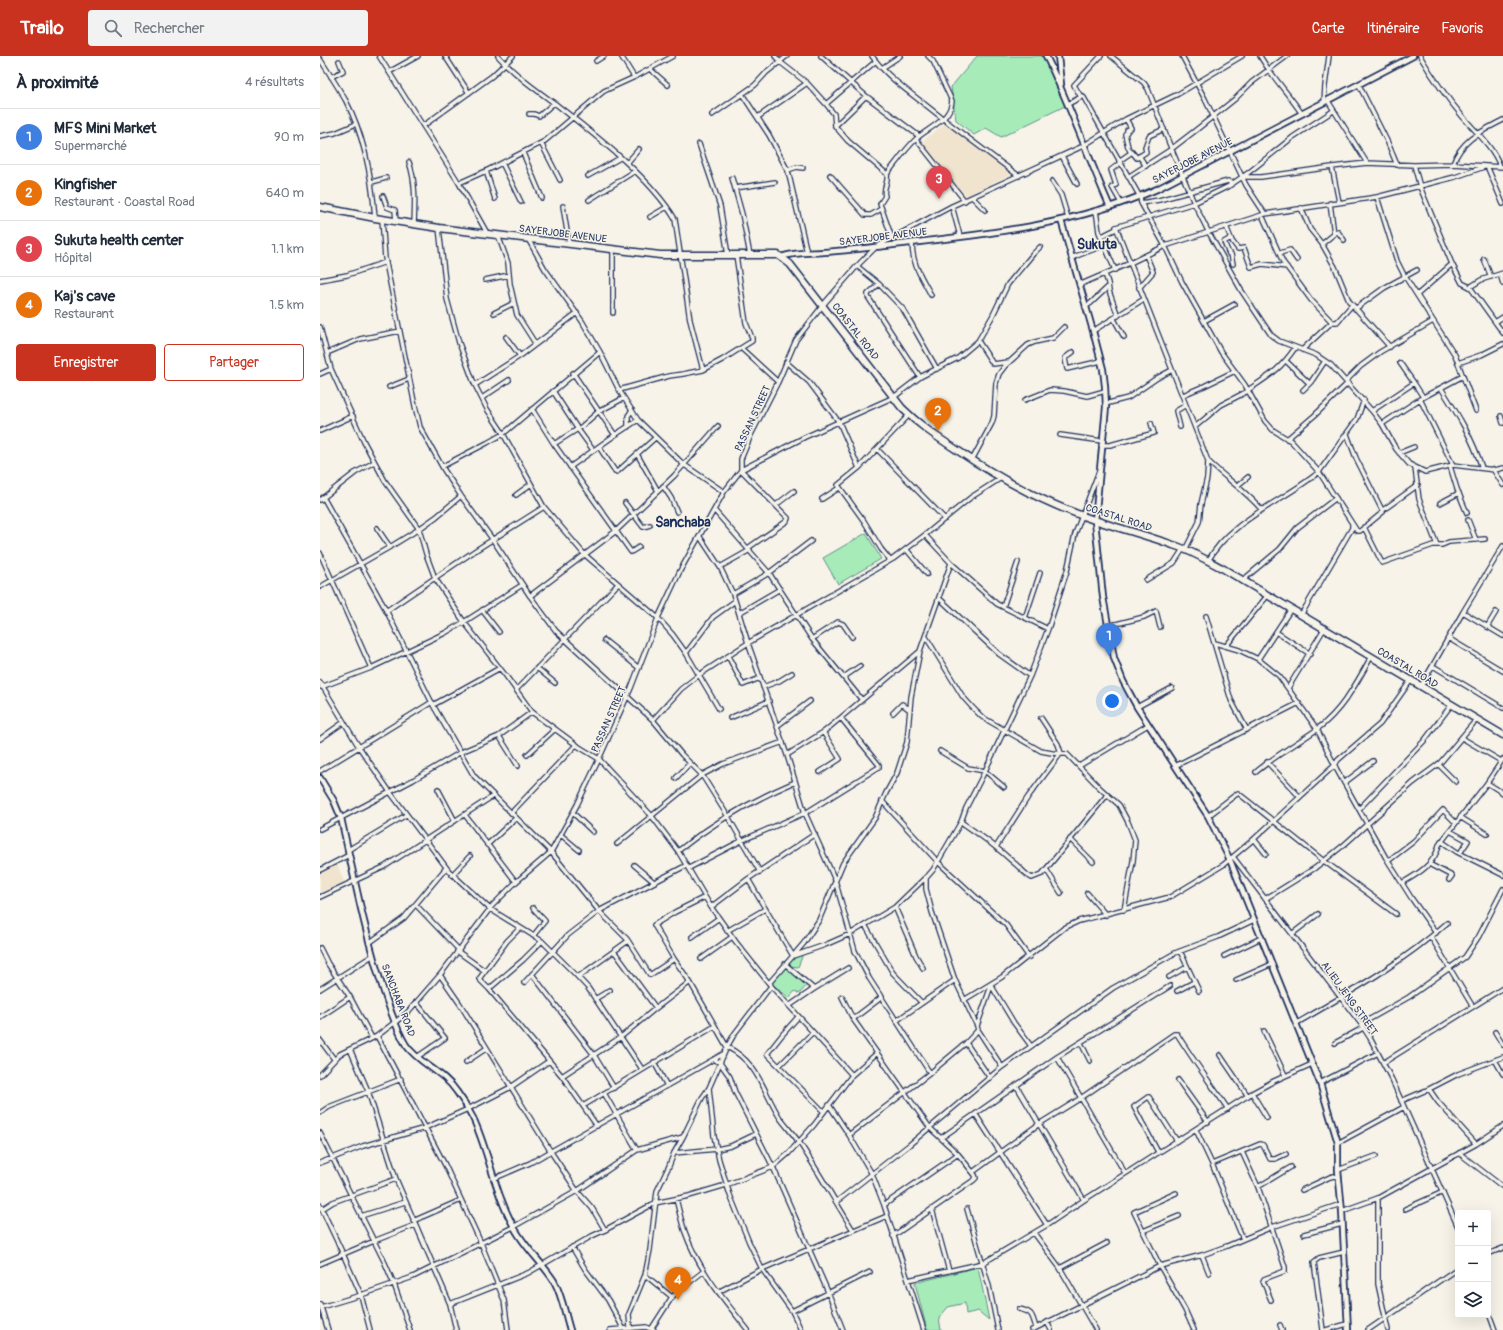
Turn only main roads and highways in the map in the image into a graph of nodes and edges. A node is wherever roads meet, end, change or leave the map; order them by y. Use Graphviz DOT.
graph roads {
  1 [pos="320,207"];
  2 [pos="781,257"];
  3 [pos="1503,735"];
  1 -- 2 [label="main road, SAYERJOBE AVENUE"];
  2 -- 3 [label="main road, COASTAL ROAD"];
}
